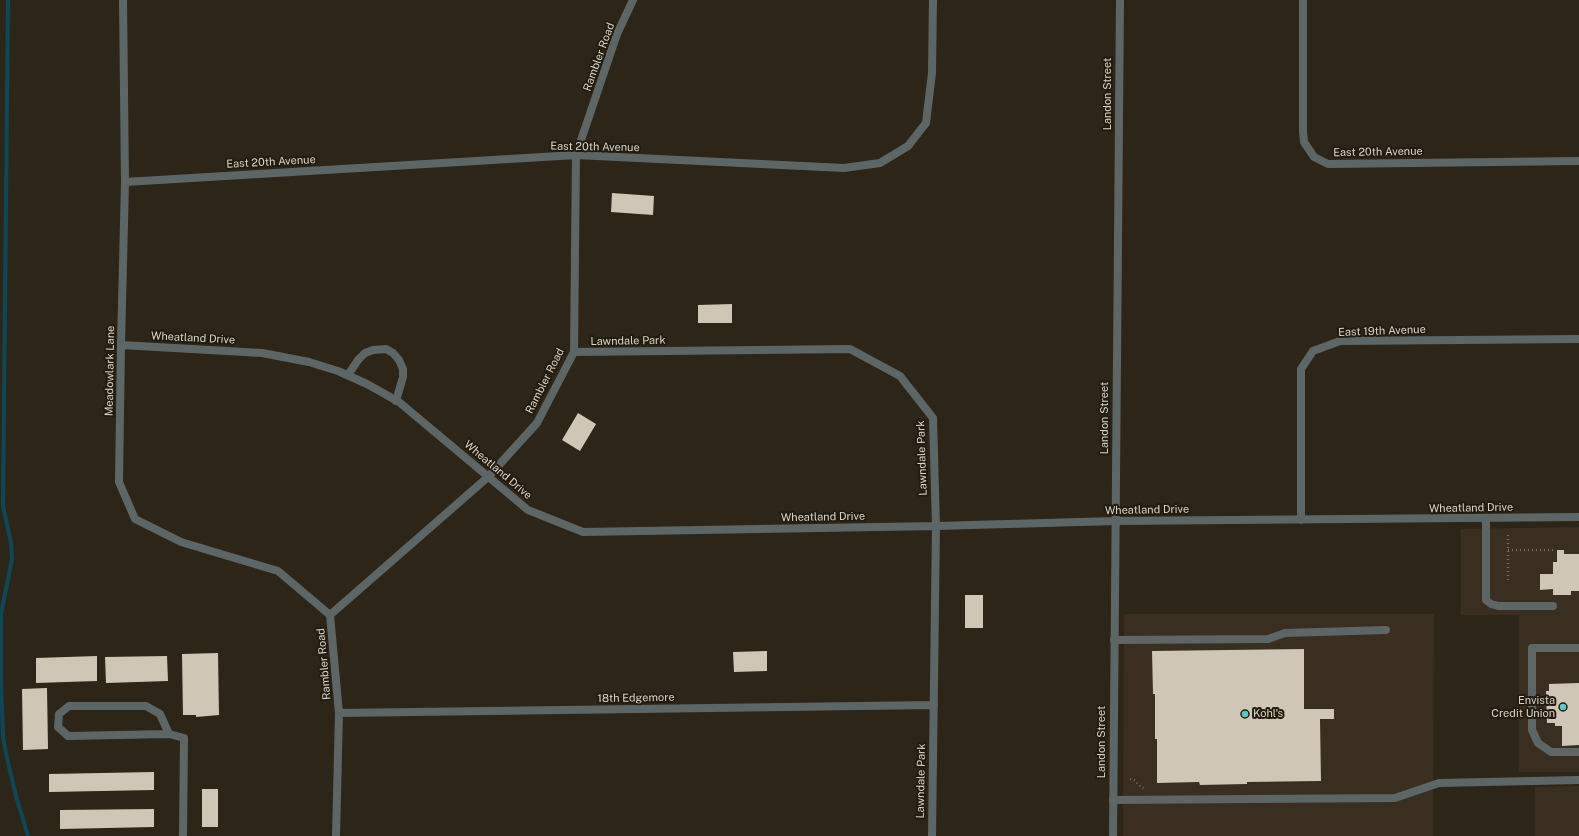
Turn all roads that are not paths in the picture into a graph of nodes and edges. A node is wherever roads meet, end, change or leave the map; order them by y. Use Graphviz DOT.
graph roads {
  1 [pos="123,0"];
  2 [pos="634,0"];
  3 [pos="933,0"];
  4 [pos="1120,0"];
  5 [pos="1303,0"];
  6 [pos="576,155"];
  7 [pos="1579,161"];
  8 [pos="125,182"];
  9 [pos="1579,339"];
  10 [pos="121,346"];
  11 [pos="574,352"];
  12 [pos="348,375"];
  13 [pos="396,400"];
  14 [pos="488,477"];
  15 [pos="1579,517"];
  16 [pos="1486,518"];
  17 [pos="1301,520"];
  18 [pos="1116,521"];
  19 [pos="936,526"];
  20 [pos="1553,606"];
  21 [pos="330,615"];
  22 [pos="1386,630"];
  23 [pos="1114,640"];
  24 [pos="1579,648"];
  25 [pos="934,705"];
  26 [pos="339,713"];
  27 [pos="169,734"];
  28 [pos="1579,752"];
  29 [pos="1579,780"];
  30 [pos="1113,800"];
  31 [pos="183,836"];
  32 [pos="336,836"];
  33 [pos="932,836"];
  34 [pos="1113,836"];
  1 -- 8 [label="street, Meadowlark Lane"];
  2 -- 6 [label="street, Rambler Road"];
  3 -- 6 [label="street, East 20th Avenue"];
  4 -- 18 [label="street, Landon Street"];
  5 -- 7 [label="street, East 20th Avenue"];
  6 -- 8 [label="street, East 20th Avenue"];
  6 -- 11 [label="street, Rambler Road"];
  8 -- 10 [label="street, Meadowlark Lane"];
  9 -- 17 [label="street, East 19th Avenue"];
  10 -- 12 [label="street, Wheatland Drive"];
  10 -- 21 [label="street, Meadowlark Lane"];
  11 -- 14 [label="street, Rambler Road"];
  11 -- 19 [label="street, Lawndale Park"];
  12 -- 13 [label="street, Wheatland Drive"];
  12 -- 13 [label="street"];
  13 -- 14 [label="street, Wheatland Drive"];
  14 -- 19 [label="street, Wheatland Drive"];
  14 -- 21 [label="street, Rambler Road"];
  15 -- 16 [label="street, Wheatland Drive"];
  16 -- 17 [label="street, Wheatland Drive"];
  16 -- 20 [label="street"];
  17 -- 18 [label="street, Wheatland Drive"];
  18 -- 19 [label="street, Wheatland Drive"];
  18 -- 23 [label="street, Landon Street"];
  19 -- 25 [label="street, Lawndale Park"];
  21 -- 26 [label="street, Rambler Road"];
  22 -- 23 [label="street"];
  23 -- 30 [label="street, Landon Street"];
  24 -- 28 [label="street"];
  25 -- 26 [label="street, 18th Edgemore"];
  25 -- 33 [label="street, Lawndale Park"];
  26 -- 32 [label="street, Rambler Road"];
  27 -- 27 [label="street"];
  27 -- 31 [label="street"];
  29 -- 30 [label="street"];
  30 -- 34 [label="street, Landon Street"];
}
